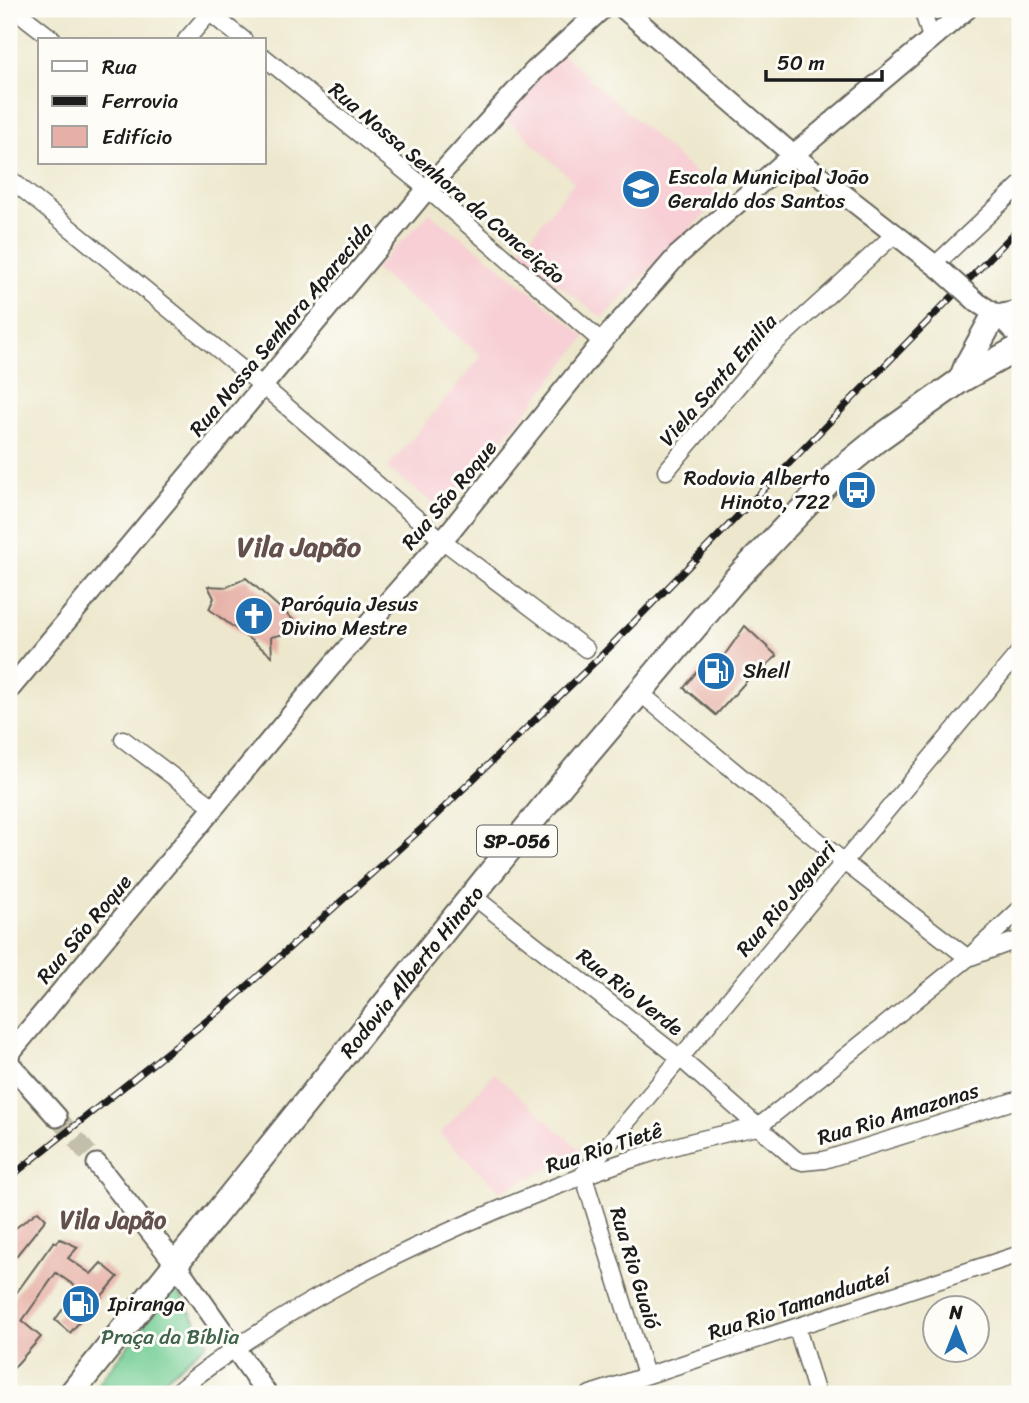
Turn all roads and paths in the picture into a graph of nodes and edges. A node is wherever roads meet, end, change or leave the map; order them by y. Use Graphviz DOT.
graph roads {
  1 [pos="602,9"];
  2 [pos="624,9"];
  3 [pos="922,9"];
  4 [pos="967,9"];
  5 [pos="23,11"];
  6 [pos="212,11"];
  7 [pos="52,38"];
  8 [pos="188,38"];
  9 [pos="242,38"];
  10 [pos="931,38"];
  11 [pos="266,59"];
  12 [pos="793,155"];
  13 [pos="9,178"];
  14 [pos="1020,185"];
  15 [pos="427,189"];
  16 [pos="896,233"];
  17 [pos="938,267"];
  18 [pos="995,313"];
  19 [pos="602,342"];
  20 [pos="1015,346"];
  21 [pos="961,380"];
  22 [pos="264,387"];
  23 [pos="666,471"];
  24 [pos="442,540"];
  25 [pos="586,649"];
  26 [pos="1020,651"];
  27 [pos="9,690"];
  28 [pos="639,692"];
  29 [pos="122,739"];
  30 [pos="215,808"];
  31 [pos="844,862"];
  32 [pos="473,896"];
  33 [pos="1020,909"];
  34 [pos="1020,939"];
  35 [pos="968,958"];
  36 [pos="9,1054"];
  37 [pos="680,1058"];
  38 [pos="9,1063"];
  39 [pos="1020,1099"];
  40 [pos="57,1117"];
  41 [pos="758,1127"];
  42 [pos="97,1164"];
  43 [pos="583,1174"];
  44 [pos="1020,1254"];
  45 [pos="175,1263"];
  46 [pos="797,1328"];
  47 [pos="235,1349"];
  48 [pos="646,1375"];
  49 [pos="71,1394"];
  50 [pos="174,1394"];
  51 [pos="267,1394"];
  52 [pos="590,1394"];
  53 [pos="817,1394"];
  1 -- 15 [label="street, Rua Nossa Senhora Aparecida"];
  2 -- 12 [label="street"];
  3 -- 10 [label="street"];
  4 -- 10 [label="street, Rua São Roque"];
  5 -- 7 [label="street"];
  6 -- 8 [label="street"];
  6 -- 9 [label="street"];
  10 -- 12 [label="street, Rua São Roque"];
  11 -- 15 [label="street, Rua Nossa Senhora da Conceição"];
  12 -- 16 [label="street"];
  12 -- 19 [label="street, Rua São Roque"];
  13 -- 22 [label="street"];
  14 -- 17 [label="street"];
  15 -- 19 [label="street, Rua Nossa Senhora da Conceição"];
  15 -- 22 [label="street, Rua Nossa Senhora Aparecida"];
  16 -- 17 [label="street"];
  16 -- 23 [label="street, Viela Santa Emilia"];
  17 -- 18 [label="street, bridge"];
  18 -- 20 [label="street"];
  18 -- 21 [label="main road"];
  19 -- 24 [label="street, Rua São Roque"];
  20 -- 21 [label="main road, Rodovia Alberto Hinoto / SP-056"];
  21 -- 28 [label="main road, Rodovia Alberto Hinoto / SP-056"];
  22 -- 24 [label="street"];
  22 -- 27 [label="street, Rua Nossa Senhora Aparecida"];
  24 -- 25 [label="street"];
  24 -- 30 [label="street, Rua São Roque"];
  26 -- 31 [label="street, Rua Rio Jaguari"];
  28 -- 31 [label="street"];
  28 -- 32 [label="main road, Rodovia Alberto Hinoto / SP-056"];
  29 -- 30 [label="street"];
  30 -- 36 [label="street, Rua São Roque"];
  31 -- 35 [label="street"];
  31 -- 37 [label="street, Rua Rio Jaguari"];
  32 -- 37 [label="street, Rua Rio Verde"];
  32 -- 45 [label="main road, Rodovia Alberto Hinoto / SP-056"];
  33 -- 35 [label="street, Rua Rio Tietê"];
  34 -- 35 [label="street"];
  35 -- 41 [label="street, Rua Rio Tietê"];
  37 -- 41 [label="street, Rua Rio Verde"];
  37 -- 43 [label="street, Rua Rio Jaguari"];
  38 -- 40 [label="street"];
  39 -- 41 [label="street, Rua Rio Amazonas"];
  41 -- 43 [label="street, Rua Rio Tietê"];
  42 -- 45 [label="street"];
  43 -- 47 [label="street, Rua Rio Tietê"];
  43 -- 48 [label="street, Rua Rio Guaió"];
  44 -- 46 [label="street, Rua Rio Tamanduateí"];
  45 -- 47 [label="street"];
  45 -- 49 [label="main road, Rodovia Alberto Hinoto / SP-056"];
  46 -- 48 [label="street, Rua Rio Tamanduateí"];
  46 -- 53 [label="street"];
  47 -- 50 [label="street, Rua Rio Tietê"];
  47 -- 51 [label="street"];
  48 -- 52 [label="street, Rua Rio Tamanduateí"];
}
